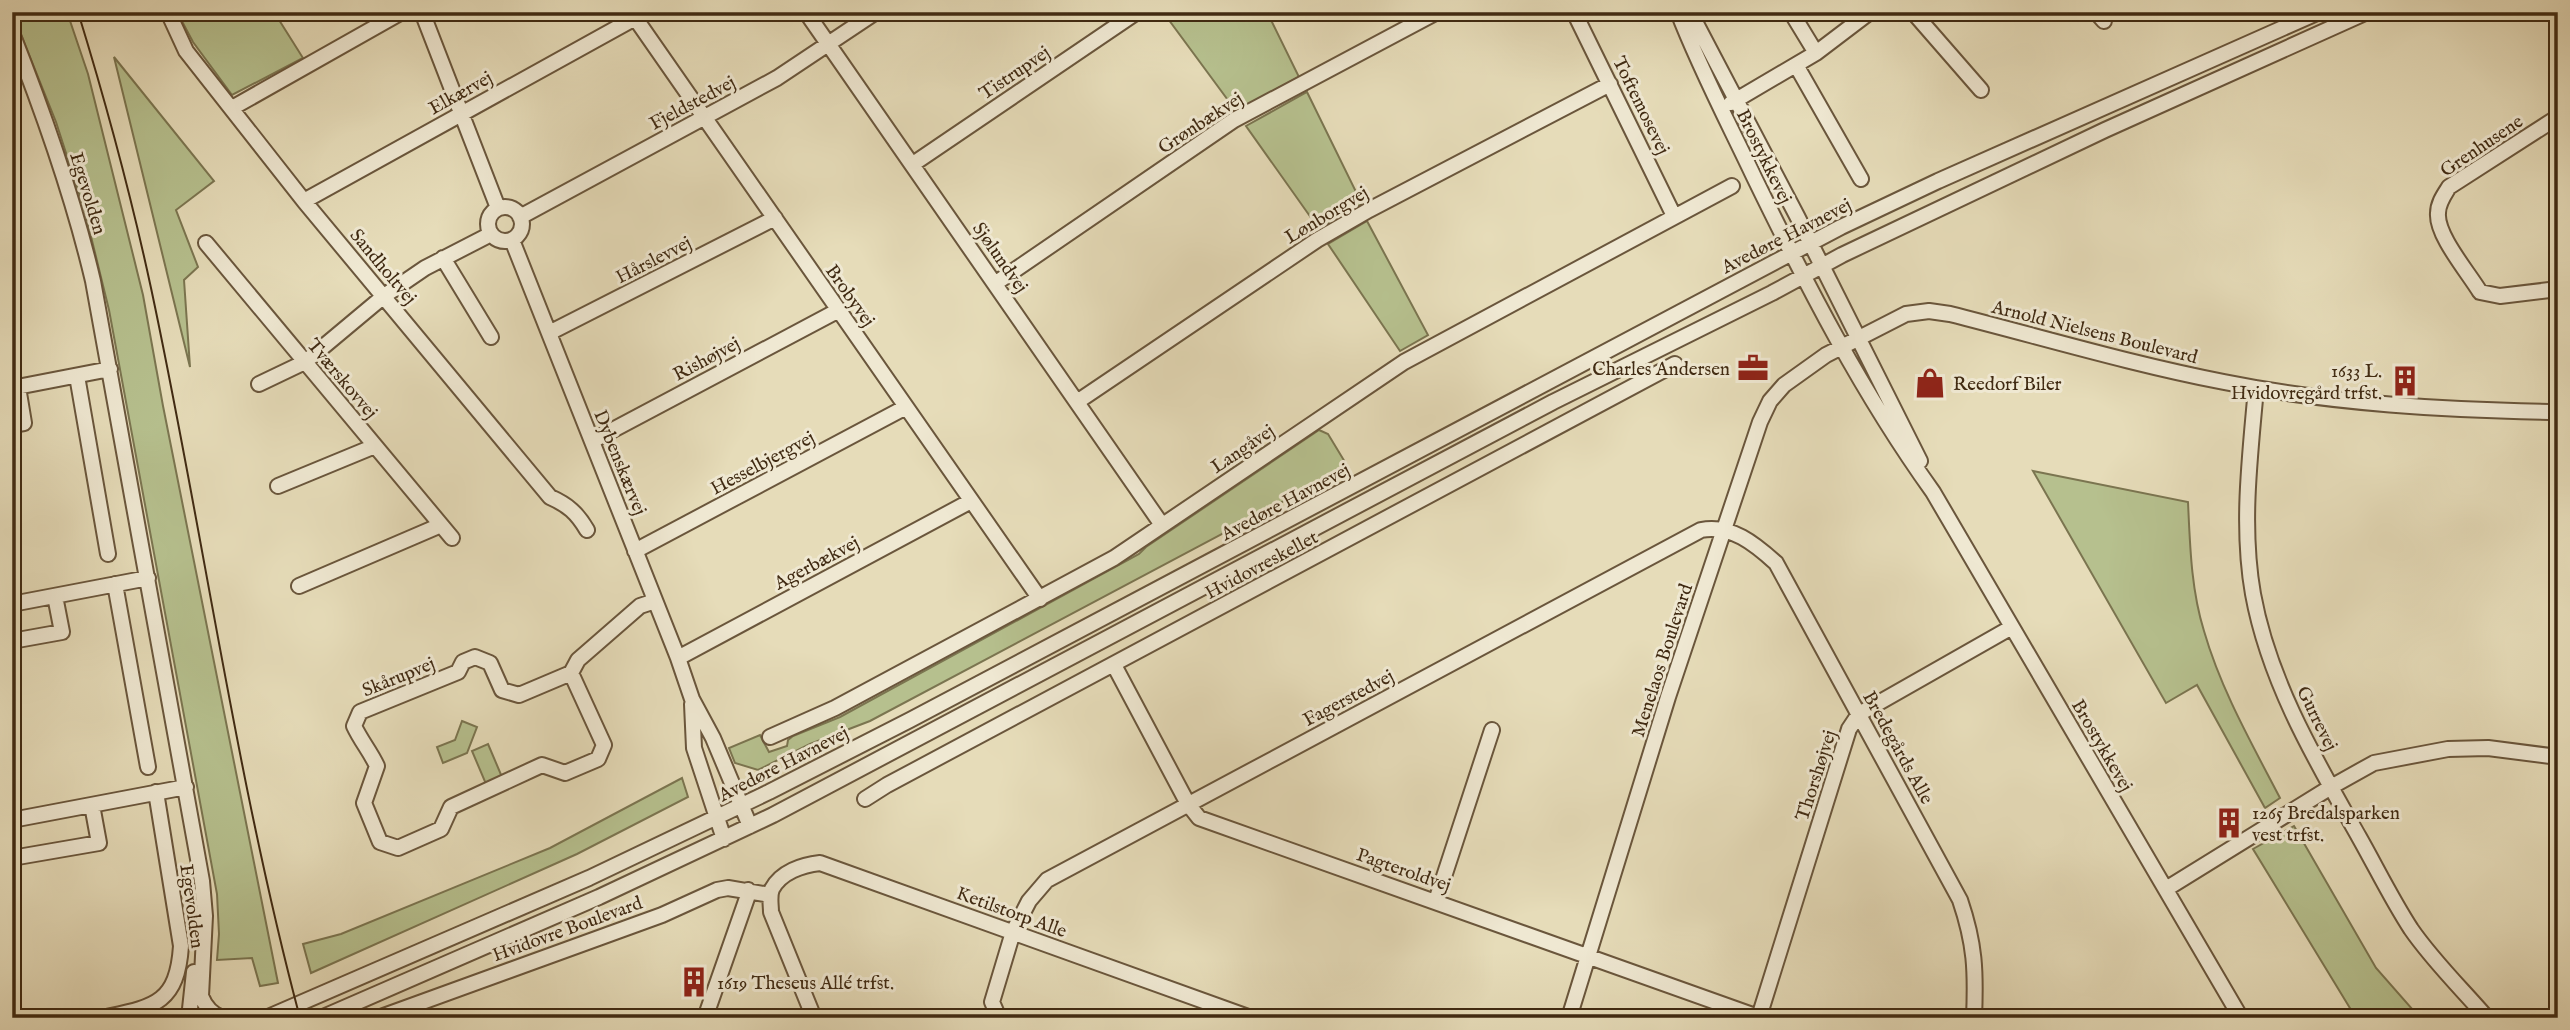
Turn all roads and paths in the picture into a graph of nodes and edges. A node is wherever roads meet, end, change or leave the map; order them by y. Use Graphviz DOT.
graph roads {
  1 [pos="167,12"];
  2 [pos="402,12"];
  3 [pos="422,12"];
  4 [pos="806,12"];
  5 [pos="876,12"];
  6 [pos="1137,12"];
  7 [pos="1437,12"];
  8 [pos="1574,12"];
  9 [pos="1678,12"];
  10 [pos="1690,12"];
  11 [pos="1791,12"];
  12 [pos="1870,12"];
  13 [pos="1913,12"];
  14 [pos="2319,12"];
  15 [pos="2367,12"];
  16 [pos="634,15"];
  17 [pos="12,33"];
  18 [pos="829,45"];
  19 [pos="1816,53"];
  20 [pos="1796,65"];
  21 [pos="1610,83"];
  22 [pos="1981,90"];
  23 [pos="1738,100"];
  24 [pos="232,108"];
  25 [pos="1721,108"];
  26 [pos="462,112"];
  27 [pos="705,117"];
  28 [pos="2558,117"];
  29 [pos="913,164"];
  30 [pos="1861,179"];
  31 [pos="1732,186"];
  32 [pos="304,201"];
  33 [pos="498,208"];
  34 [pos="1674,216"];
  35 [pos="520,217"];
  36 [pos="775,218"];
  37 [pos="491,234"];
  38 [pos="512,240"];
  39 [pos="206,243"];
  40 [pos="1811,243"];
  41 [pos="1791,253"];
  42 [pos="443,258"];
  43 [pos="1822,266"];
  44 [pos="1802,276"];
  45 [pos="996,284"];
  46 [pos="2558,289"];
  47 [pos="384,296"];
  48 [pos="839,310"];
  49 [pos="549,333"];
  50 [pos="491,337"];
  51 [pos="1858,338"];
  52 [pos="1840,347"];
  53 [pos="305,362"];
  54 [pos="1675,364"];
  55 [pos="110,369"];
  56 [pos="77,376"];
  57 [pos="258,384"];
  58 [pos="15,388"];
  59 [pos="2256,388"];
  60 [pos="1077,402"];
  61 [pos="906,407"];
  62 [pos="2558,412"];
  63 [pos="12,425"];
  64 [pos="592,440"];
  65 [pos="375,446"];
  66 [pos="278,486"];
  67 [pos="1933,492"];
  68 [pos="971,501"];
  69 [pos="441,525"];
  70 [pos="1162,525"];
  71 [pos="1724,529"];
  72 [pos="587,530"];
  73 [pos="452,538"];
  74 [pos="635,551"];
  75 [pos="108,554"];
  76 [pos="148,578"];
  77 [pos="116,584"];
  78 [pos="299,586"];
  79 [pos="55,596"];
  80 [pos="1040,599"];
  81 [pos="655,601"];
  82 [pos="12,604"];
  83 [pos="2012,627"];
  84 [pos="12,641"];
  85 [pos="678,658"];
  86 [pos="1114,665"];
  87 [pos="572,673"];
  88 [pos="692,699"];
  89 [pos="1859,714"];
  90 [pos="1492,730"];
  91 [pos="770,737"];
  92 [pos="2558,757"];
  93 [pos="148,767"];
  94 [pos="186,786"];
  95 [pos="2331,786"];
  96 [pos="156,792"];
  97 [pos="865,799"];
  98 [pos="1188,804"];
  99 [pos="92,805"];
  100 [pos="741,806"];
  101 [pos="716,818"];
  102 [pos="12,820"];
  103 [pos="750,826"];
  104 [pos="724,839"];
  105 [pos="12,859"];
  106 [pos="2166,889"];
  107 [pos="748,890"];
  108 [pos="770,895"];
  109 [pos="1436,901"];
  110 [pos="1013,932"];
  111 [pos="202,947"];
  112 [pos="1588,955"];
  113 [pos="1760,1017"];
  114 [pos="102,1018"];
  115 [pos="189,1018"];
  116 [pos="223,1018"];
  117 [pos="266,1018"];
  118 [pos="321,1018"];
  119 [pos="378,1018"];
  120 [pos="705,1018"];
  121 [pos="814,1018"];
  122 [pos="999,1018"];
  123 [pos="1251,1018"];
  124 [pos="1569,1018"];
  125 [pos="1974,1018"];
  126 [pos="2241,1018"];
  127 [pos="2487,1018"];
  1 -- 24 [label="street, Sandholtvej"];
  2 -- 24 [label="street"];
  3 -- 26 [label="street"];
  4 -- 18 [label="street, Sjølundvej"];
  5 -- 18 [label="street, Fjeldstedvej"];
  6 -- 29 [label="street, Tistrupvej"];
  7 -- 45 [label="street, Grønbækvej"];
  8 -- 21 [label="street, Toftemosevej"];
  9 -- 25 [label="street, Brostykkevej"];
  10 -- 23 [label="street, Brostykkevej"];
  11 -- 19 [label="street"];
  12 -- 19 [label="street"];
  13 -- 22 [label="street"];
  14 -- 40 [label="street, Avedøre Havnevej"];
  15 -- 43 [label="street, Avedøre Havnevej"];
  16 -- 26 [label="street, Elkærvej"];
  16 -- 27 [label="street, Brobyvej"];
  17 -- 55 [label="street, Egevolden"];
  18 -- 27 [label="street, Fjeldstedvej"];
  18 -- 29 [label="street, Sjølundvej"];
  19 -- 20 [label="street"];
  20 -- 23 [label="street"];
  20 -- 30 [label="street"];
  21 -- 34 [label="street, Toftemosevej"];
  21 -- 60 [label="street, Lønborgvej"];
  23 -- 25 [label="street"];
  23 -- 40 [label="street, Brostykkevej"];
  24 -- 32 [label="street, Sandholtvej"];
  25 -- 41 [label="street, Brostykkevej"];
  26 -- 32 [label="street, Elkærvej"];
  26 -- 33 [label="street"];
  27 -- 35 [label="street, Fjeldstedvej"];
  27 -- 36 [label="street, Brobyvej"];
  28 -- 46 [label="street, Grenhusene"];
  29 -- 45 [label="street, Sjølundvej"];
  31 -- 34 [label="street, Langåvej"];
  32 -- 47 [label="street, Sandholtvej"];
  33 -- 35 [label="street"];
  33 -- 37 [label="street"];
  34 -- 70 [label="street, Langåvej"];
  35 -- 38 [label="street"];
  36 -- 48 [label="street, Brobyvej"];
  36 -- 49 [label="street, Hårslevvej"];
  37 -- 38 [label="street"];
  37 -- 42 [label="street"];
  38 -- 49 [label="street, Dybenskærvej"];
  39 -- 53 [label="street, Tværskovvej"];
  40 -- 41 [label="street, Avedøre Havnevej"];
  40 -- 43 [label="street, Brostykkevej"];
  41 -- 44 [label="street, Brostykkevej"];
  41 -- 100 [label="street, Avedøre Havnevej"];
  42 -- 47 [label="street"];
  42 -- 50 [label="street"];
  43 -- 44 [label="street, Avedøre Havnevej"];
  43 -- 51 [label="street, Brostykkevej"];
  44 -- 52 [label="street, Brostykkevej"];
  44 -- 103 [label="street, Avedøre Havnevej"];
  45 -- 60 [label="street, Sjølundvej"];
  47 -- 53 [label="street"];
  47 -- 72 [label="street, Sandholtvej"];
  48 -- 61 [label="street, Brobyvej"];
  48 -- 64 [label="street, Rishøjvej"];
  49 -- 64 [label="street, Dybenskærvej"];
  51 -- 52 [label="street, Arnold Nielsens Boulevard"];
  51 -- 59 [label="street, Arnold Nielsens Boulevard"];
  51 -- 67 [label="street, Brostykkevej"];
  52 -- 67 [label="street, Brostykkevej"];
  52 -- 71 [label="street, Menelaos Boulevard"];
  53 -- 57 [label="street"];
  53 -- 65 [label="street, Tværskovvej"];
  54 -- 86 [label="street, Hvidovreskellet"];
  55 -- 56 [label="street"];
  55 -- 76 [label="street, Egevolden"];
  56 -- 58 [label="street"];
  56 -- 75 [label="street"];
  58 -- 63 [label="street"];
  59 -- 62 [label="street, Arnold Nielsens Boulevard"];
  59 -- 95 [label="street, Gurrevej"];
  60 -- 70 [label="street, Sjølundvej"];
  61 -- 68 [label="street, Brobyvej"];
  61 -- 74 [label="street, Hesselbjergvej"];
  64 -- 74 [label="street, Dybenskærvej"];
  65 -- 66 [label="street"];
  65 -- 69 [label="street, Tværskovvej"];
  67 -- 83 [label="street, Brostykkevej"];
  68 -- 80 [label="street, Brobyvej"];
  68 -- 85 [label="street, Agerbækvej"];
  69 -- 73 [label="street, Tværskovvej"];
  69 -- 78 [label="street"];
  70 -- 80 [label="street, Langåvej"];
  71 -- 89 [label="street, Bredegårds Alle"];
  71 -- 98 [label="street, Fagerstedvej"];
  71 -- 112 [label="street, Menelaos Boulevard"];
  74 -- 81 [label="street, Dybenskærvej"];
  76 -- 77 [label="street"];
  76 -- 94 [label="street, Egevolden"];
  77 -- 79 [label="street"];
  77 -- 93 [label="street"];
  79 -- 82 [label="street"];
  79 -- 84 [label="street"];
  80 -- 91 [label="street, Langåvej"];
  81 -- 85 [label="street, Dybenskærvej"];
  81 -- 87 [label="street, Skårupvej"];
  83 -- 89 [label="street, Thorshøjvej"];
  83 -- 106 [label="street, Brostykkevej"];
  85 -- 88 [label="street, Dybenskærvej"];
  86 -- 97 [label="street, Hvidovreskellet"];
  86 -- 98 [label="street, Pagteroldvej"];
  87 -- 87 [label="street, Skårupvej"];
  88 -- 100 [label="street, Dybenskærvej"];
  88 -- 101 [label="street, Dybenskærvej"];
  89 -- 113 [label="street, Thorshøjvej"];
  89 -- 125 [label="street, Bredegårds Alle"];
  90 -- 109 [label="street"];
  92 -- 95 [label="street"];
  94 -- 96 [label="street"];
  94 -- 111 [label="street, Egevolden"];
  95 -- 106 [label="street"];
  95 -- 127 [label="street, Gurrevej"];
  96 -- 99 [label="street"];
  96 -- 114 [label="street, Egevolden"];
  98 -- 109 [label="street, Pagteroldvej"];
  98 -- 110 [label="street, Fagerstedvej"];
  99 -- 102 [label="street"];
  99 -- 105 [label="street"];
  100 -- 101 [label="street, Avedøre Havnevej"];
  100 -- 103 [label="street, Dybenskærvej"];
  101 -- 104 [label="street, Dybenskærvej"];
  101 -- 117 [label="street, Avedøre Havnevej"];
  103 -- 104 [label="street, Avedøre Havnevej"];
  104 -- 118 [label="street, Avedøre Havnevej"];
  106 -- 126 [label="street, Brostykkevej"];
  107 -- 108 [label="street, Hvidovre Boulevard"];
  107 -- 119 [label="street, Hvidovre Boulevard"];
  107 -- 120 [label="street"];
  108 -- 110 [label="street, Ketilstorp Alle"];
  108 -- 121 [label="street"];
  109 -- 112 [label="street, Pagteroldvej"];
  110 -- 122 [label="street, Fagerstedvej"];
  110 -- 123 [label="street, Ketilstorp Alle"];
  111 -- 115 [label="street, Egevolden"];
  111 -- 116 [label="street, Egevolden"];
  112 -- 113 [label="street, Pagteroldvej"];
  112 -- 124 [label="street, Menelaos Boulevard"];
}
